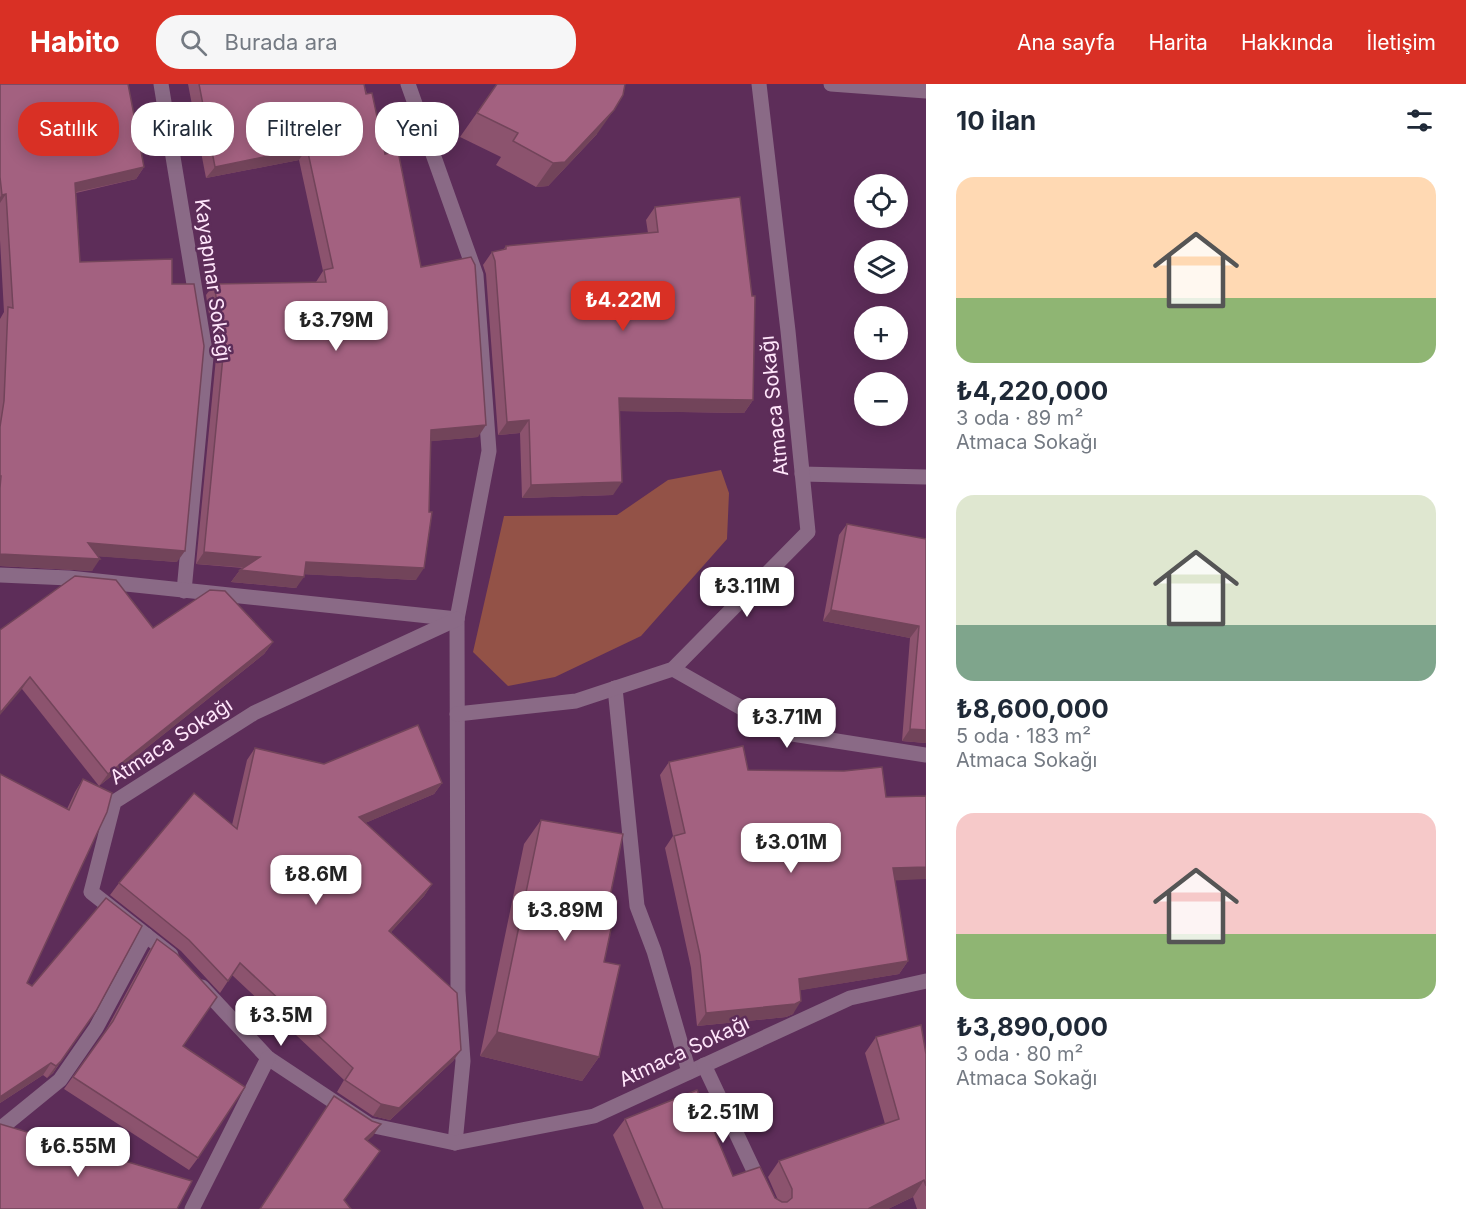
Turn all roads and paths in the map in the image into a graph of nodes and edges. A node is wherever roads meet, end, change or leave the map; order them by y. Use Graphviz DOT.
graph roads {
  1 [pos="161,84"];
  2 [pos="408,84"];
  3 [pos="759,84"];
  4 [pos="831,84"];
  5 [pos="926,91"];
  6 [pos="802,474"];
  7 [pos="926,477"];
  8 [pos="0,575"];
  9 [pos="184,591"];
  10 [pos="457,619"];
  11 [pos="673,669"];
  12 [pos="615,688"];
  13 [pos="457,714"];
  14 [pos="926,755"];
  15 [pos="146,935"];
  16 [pos="926,981"];
  17 [pos="268,1058"];
  18 [pos="704,1065"];
  19 [pos="689,1072"];
  20 [pos="0,1129"];
  21 [pos="455,1143"];
  22 [pos="192,1209"];
  23 [pos="772,1209"];
  1 -- 9 [label="street, Kayapınar Sokağı"];
  2 -- 10 [label="street"];
  3 -- 6 [label="street, Atmaca Sokağı"];
  4 -- 5 [label="street"];
  6 -- 7 [label="street"];
  6 -- 11 [label="street, Atmaca Sokağı"];
  8 -- 9 [label="street"];
  9 -- 10 [label="street"];
  10 -- 13 [label="street"];
  10 -- 15 [label="street, Atmaca Sokağı"];
  11 -- 12 [label="street, Atmaca Sokağı"];
  11 -- 14 [label="street"];
  12 -- 13 [label="street, Atmaca Sokağı"];
  12 -- 19 [label="street"];
  13 -- 21 [label="street"];
  15 -- 17 [label="street, Atmaca Sokağı"];
  15 -- 20 [label="street"];
  16 -- 18 [label="street, Atmaca Sokağı"];
  17 -- 21 [label="street, Atmaca Sokağı"];
  17 -- 22 [label="street"];
  18 -- 19 [label="street, Atmaca Sokağı"];
  18 -- 23 [label="street"];
  19 -- 21 [label="street, Atmaca Sokağı"];
}
